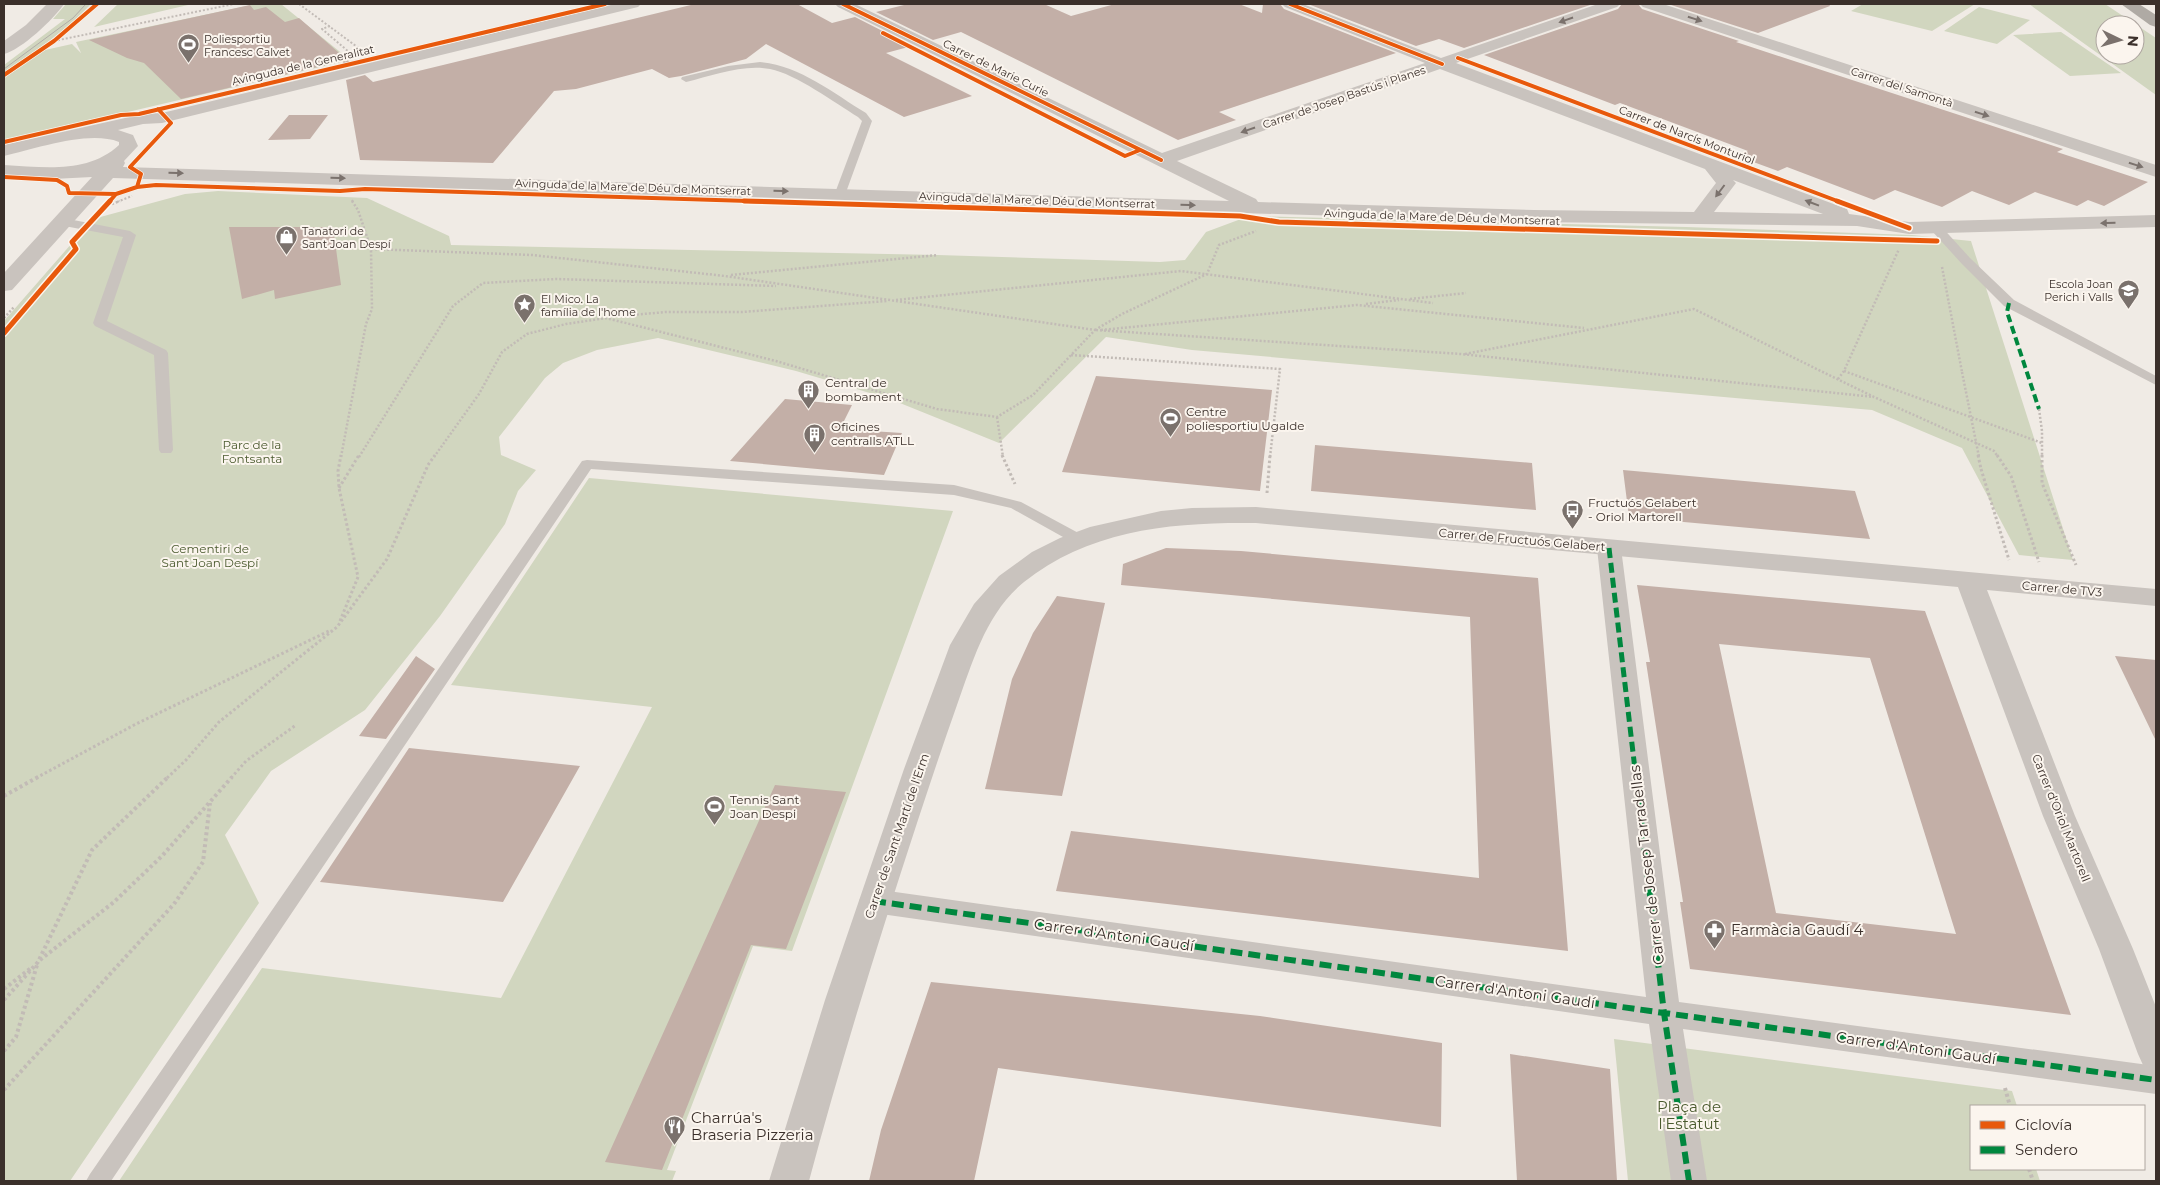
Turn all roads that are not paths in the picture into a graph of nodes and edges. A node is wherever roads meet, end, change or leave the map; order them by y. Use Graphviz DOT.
graph roads {
  1 [pos="56,4"];
  2 [pos="633,4"];
  3 [pos="843,4"];
  4 [pos="1290,4"];
  5 [pos="1612,4"];
  6 [pos="1648,4"];
  7 [pos="2129,4"];
  8 [pos="2156,22"];
  9 [pos="4,49"];
  10 [pos="1442,64"];
  11 [pos="686,79"];
  12 [pos="162,118"];
  13 [pos="78,133"];
  14 [pos="47,141"];
  15 [pos="4,150"];
  16 [pos="126,150"];
  17 [pos="1161,160"];
  18 [pos="1710,163"];
  19 [pos="4,171"];
  20 [pos="37,171"];
  21 [pos="70,171"];
  22 [pos="2156,171"];
  23 [pos="110,172"];
  24 [pos="141,174"];
  25 [pos="841,193"];
  26 [pos="103,199"];
  27 [pos="1120,202"];
  28 [pos="1260,208"];
  29 [pos="1698,219"];
  30 [pos="1858,220"];
  31 [pos="2156,221"];
  32 [pos="63,222"];
  33 [pos="1936,228"];
  34 [pos="4,285"];
  35 [pos="2156,381"];
  36 [pos="166,450"];
  37 [pos="1078,540"];
  38 [pos="1609,548"];
  39 [pos="1969,580"];
  40 [pos="2156,597"];
  41 [pos="874,901"];
  42 [pos="1664,1013"];
  43 [pos="2156,1054"];
  44 [pos="2156,1080"];
  45 [pos="98,1181"];
  46 [pos="789,1181"];
  47 [pos="1689,1181"];
  1 -- 9 [label="street"];
  2 -- 12 [label="street, Avinguda de la Generalitat"];
  3 -- 17 [label="street, Carrer de Marie Curie"];
  4 -- 10 [label="street, Carrer de Narcís Monturiol"];
  5 -- 10 [label="street, Carrer de Josep Bastús i Planes, one-way"];
  6 -- 22 [label="street, Carrer del Samontà, one-way"];
  7 -- 8 [label="highway"];
  10 -- 17 [label="street, Carrer de Josep Bastús i Planes, one-way"];
  10 -- 18 [label="street, Carrer de Narcís Monturiol"];
  11 -- 25 [label="lane"];
  12 -- 13 [label="street, Avinguda de la Generalitat"];
  12 -- 16 [label="street, Avinguda de la Generalitat"];
  13 -- 14 [label="street"];
  13 -- 16 [label="street"];
  14 -- 15 [label="street"];
  14 -- 20 [label="street"];
  16 -- 21 [label="street"];
  16 -- 23 [label="street"];
  17 -- 27 [label="street"];
  17 -- 28 [label="street, Carrer de Marie Curie"];
  18 -- 29 [label="street, Carrer de Narcís Monturiol, one-way"];
  30 -- 18 [label="street, Carrer de Narcís Monturiol, one-way"];
  19 -- 20 [label="street, Avinguda de la Mare de Déu de Montserrat"];
  20 -- 21 [label="street, Avinguda de la Mare de Déu de Montserrat"];
  21 -- 23 [label="street, Avinguda de la Mare de Déu de Montserrat"];
  21 -- 26 [label="street"];
  23 -- 24 [label="street, Avinguda de la Mare de Déu de Montserrat"];
  23 -- 26 [label="street"];
  24 -- 25 [label="street, Avinguda de la Mare de Déu de Montserrat, one-way"];
  24 -- 26 [label="street"];
  25 -- 27 [label="street, Avinguda de la Mare de Déu de Montserrat"];
  26 -- 32 [label="street"];
  27 -- 28 [label="street, Avinguda de la Mare de Déu de Montserrat, one-way"];
  28 -- 29 [label="street, Avinguda de la Mare de Déu de Montserrat"];
  29 -- 30 [label="street, Avinguda de la Mare de Déu de Montserrat"];
  30 -- 33 [label="street, Avinguda de la Mare de Déu de Montserrat"];
  31 -- 33 [label="street, Avinguda de la Mare de Déu de Montserrat, one-way"];
  32 -- 34 [label="street"];
  32 -- 36 [label="lane"];
  33 -- 35 [label="lane"];
  37 -- 38 [label="street, Carrer de Fructuós Gelabert"];
  37 -- 41 [label="street, Carrer de Sant Martí de l'Erm"];
  37 -- 45 [label="lane"];
  38 -- 39 [label="street, Carrer de Fructuós Gelabert"];
  38 -- 42 [label="street, Carrer de Josep Tarradellas"];
  39 -- 40 [label="street, Carrer de TV3"];
  39 -- 43 [label="street, Carrer d'Oriol Martorell"];
  41 -- 42 [label="street, Carrer d'Antoni Gaudí"];
  41 -- 46 [label="street, Carrer de Sant Martí de l'Erm"];
  42 -- 44 [label="street, Carrer d'Antoni Gaudí"];
  42 -- 47 [label="street, Carrer de Josep Tarradellas"];
}
